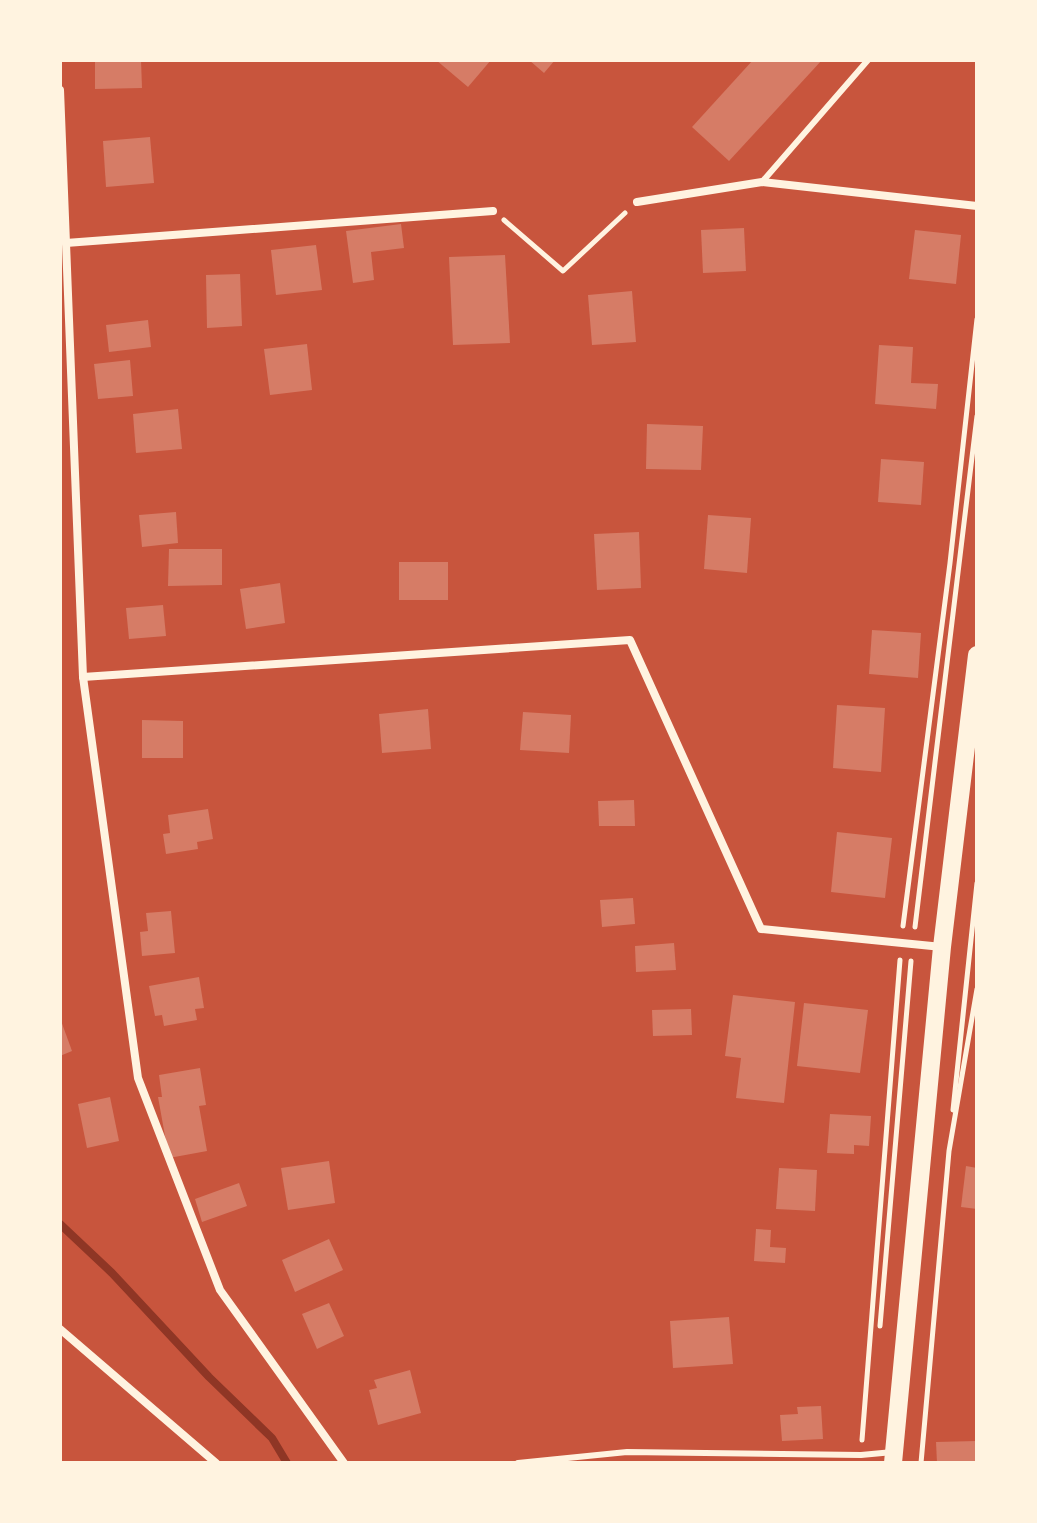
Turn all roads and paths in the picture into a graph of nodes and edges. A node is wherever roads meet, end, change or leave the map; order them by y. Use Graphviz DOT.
graph roads {
  1 [pos="868,60"];
  2 [pos="60,90"];
  3 [pos="762,182"];
  4 [pos="637,202"];
  5 [pos="977,206"];
  6 [pos="493,211"];
  7 [pos="66,243"];
  8 [pos="977,319"];
  9 [pos="977,655"];
  10 [pos="83,677"];
  11 [pos="977,883"];
  12 [pos="901,943"];
  13 [pos="942,947"];
  14 [pos="977,989"];
  15 [pos="949,1151"];
  16 [pos="60,1329"];
  17 [pos="861,1455"];
  18 [pos="893,1458"];
  19 [pos="216,1463"];
  20 [pos="344,1463"];
  21 [pos="518,1463"];
  22 [pos="921,1463"];
  1 -- 3 [label="lane"];
  2 -- 7 [label="street"];
  3 -- 4 [label="street"];
  3 -- 5 [label="street"];
  4 -- 6 [label="path"];
  6 -- 7 [label="street"];
  7 -- 10 [label="street"];
  8 -- 12 [label="path"];
  9 -- 13 [label="main road"];
  10 -- 12 [label="street"];
  10 -- 20 [label="street"];
  11 -- 15 [label="path"];
  12 -- 13 [label="street"];
  12 -- 17 [label="path"];
  13 -- 18 [label="main road"];
  14 -- 15 [label="path"];
  15 -- 22 [label="path"];
  16 -- 19 [label="street"];
  17 -- 18 [label="lane"];
  17 -- 21 [label="lane"];
}
